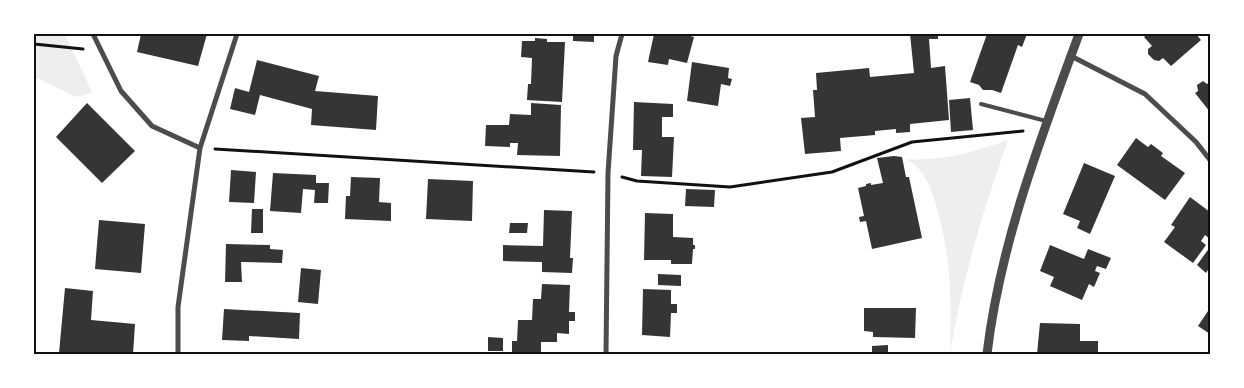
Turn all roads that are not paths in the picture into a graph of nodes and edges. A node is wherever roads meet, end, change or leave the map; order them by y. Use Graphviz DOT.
graph roads {
  1 [pos="93,34"];
  2 [pos="237,34"];
  3 [pos="622,34"];
  4 [pos="1079,34"];
  5 [pos="1071,56"];
  6 [pos="981,104"];
  7 [pos="1046,121"];
  8 [pos="200,148"];
  9 [pos="1210,160"];
  10 [pos="178,354"];
  11 [pos="606,354"];
  12 [pos="988,354"];
  1 -- 8 [label="street"];
  2 -- 8 [label="street"];
  3 -- 11 [label="street"];
  4 -- 5 [label="street"];
  5 -- 7 [label="street"];
  5 -- 9 [label="street"];
  6 -- 7 [label="lane"];
  7 -- 12 [label="street"];
  8 -- 10 [label="street"];
}
